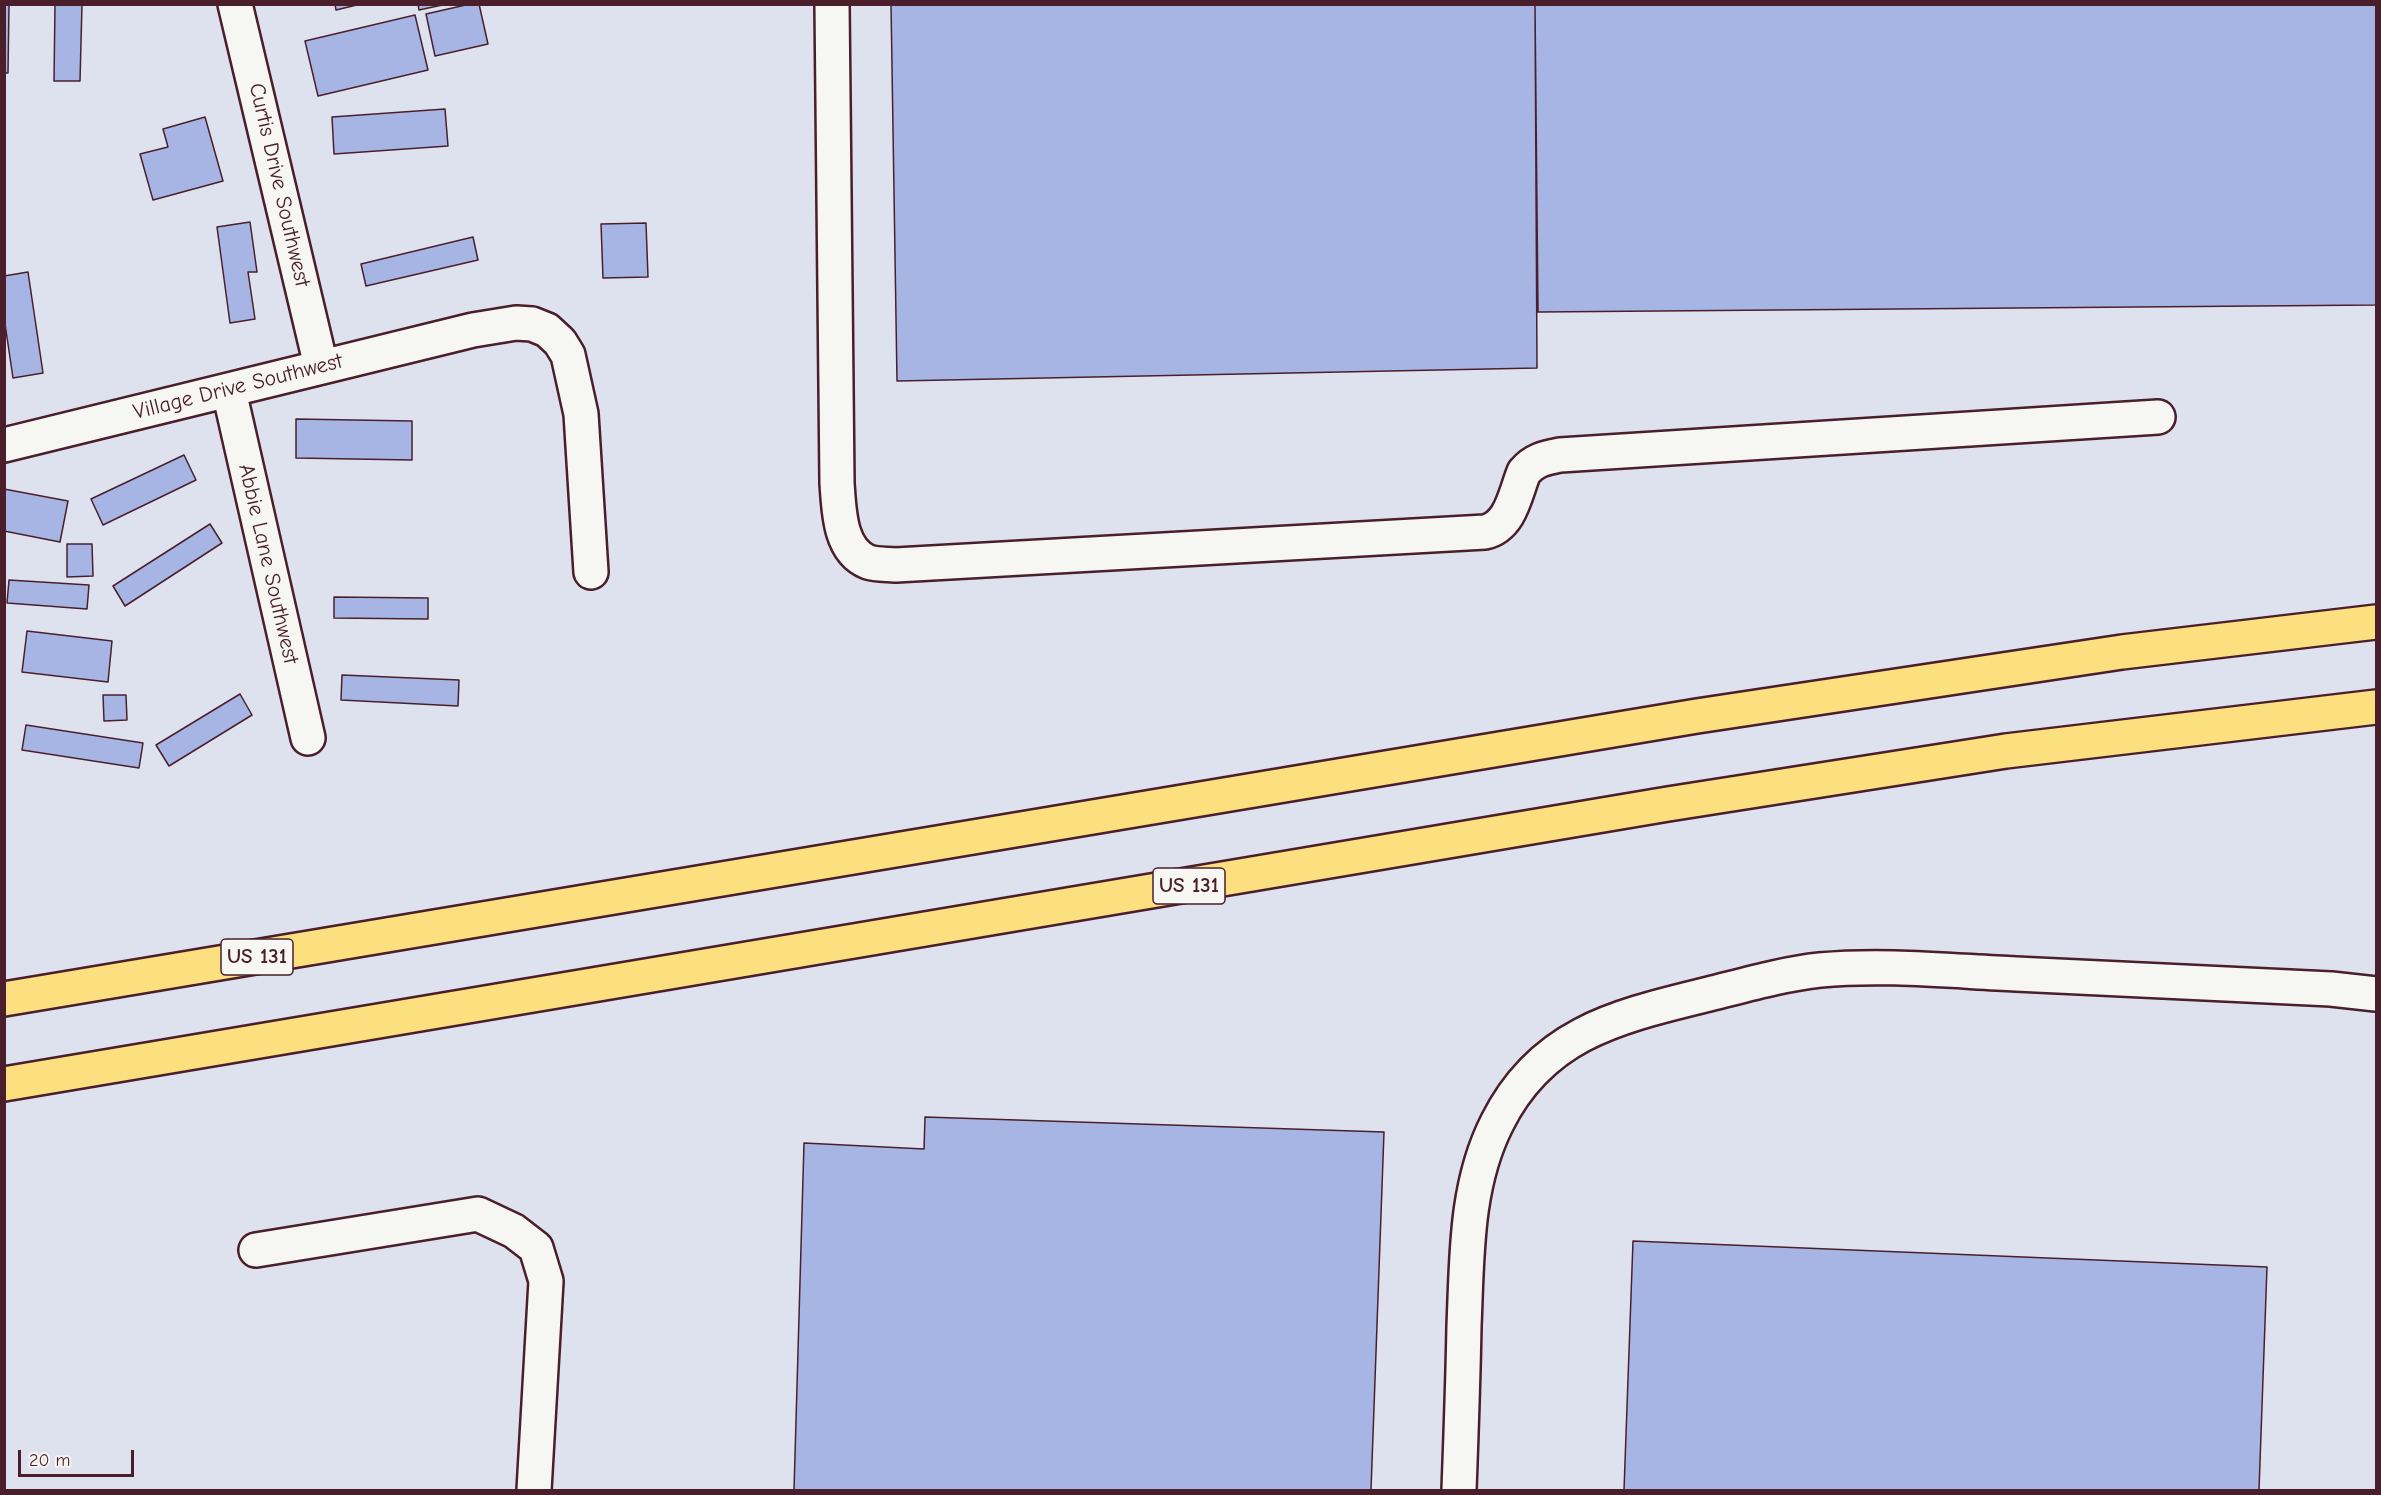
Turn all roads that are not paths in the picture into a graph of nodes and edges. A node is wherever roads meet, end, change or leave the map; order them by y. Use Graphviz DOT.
graph roads {
  1 [pos="235,4"];
  2 [pos="832,4"];
  3 [pos="321,366"];
  4 [pos="229,391"];
  5 [pos="2158,417"];
  6 [pos="4,445"];
  7 [pos="591,572"];
  8 [pos="2376,622"];
  9 [pos="2376,706"];
  10 [pos="308,738"];
  11 [pos="2376,994"];
  12 [pos="4,999"];
  13 [pos="4,1084"];
  14 [pos="256,1250"];
  15 [pos="534,1491"];
  16 [pos="1459,1491"];
  1 -- 3 [label="street, Curtis Drive Southwest"];
  2 -- 5 [label="street"];
  3 -- 4 [label="street, Village Drive Southwest"];
  3 -- 7 [label="street, Village Drive Southwest"];
  4 -- 6 [label="street, Village Drive Southwest"];
  4 -- 10 [label="street, Abbie Lane Southwest"];
  8 -- 12 [label="highway, US 131"];
  9 -- 13 [label="highway, US 131"];
  11 -- 16 [label="street"];
  14 -- 15 [label="street"];
}
